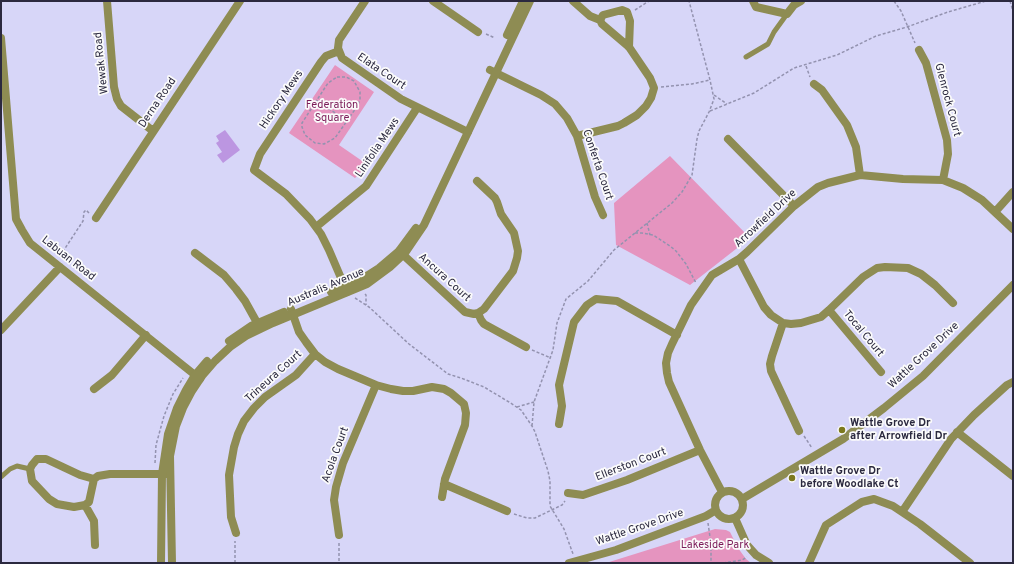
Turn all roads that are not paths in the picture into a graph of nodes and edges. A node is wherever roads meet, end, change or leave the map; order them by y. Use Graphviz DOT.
graph roads {
  1 [pos="107,1"];
  2 [pos="240,1"];
  3 [pos="365,1"];
  4 [pos="433,1"];
  5 [pos="523,1"];
  6 [pos="530,1"];
  7 [pos="573,1"];
  8 [pos="753,1"];
  9 [pos="801,1"];
  10 [pos="787,14"];
  11 [pos="600,20"];
  12 [pos="478,32"];
  13 [pos="1,38"];
  14 [pos="629,47"];
  15 [pos="919,50"];
  16 [pos="339,51"];
  17 [pos="746,57"];
  18 [pos="493,72"];
  19 [pos="814,84"];
  20 [pos="417,108"];
  21 [pos="153,131"];
  22 [pos="465,131"];
  23 [pos="577,136"];
  24 [pos="728,139"];
  25 [pos="860,175"];
  26 [pos="943,180"];
  27 [pos="477,181"];
  28 [pos="1013,192"];
  29 [pos="794,206"];
  30 [pos="995,212"];
  31 [pos="603,215"];
  32 [pos="96,218"];
  33 [pos="316,227"];
  34 [pos="1013,229"];
  35 [pos="194,252"];
  36 [pos="401,253"];
  37 [pos="739,259"];
  38 [pos="58,265"];
  39 [pos="1013,285"];
  40 [pos="347,293"];
  41 [pos="953,303"];
  42 [pos="829,310"];
  43 [pos="292,312"];
  44 [pos="478,313"];
  45 [pos="784,323"];
  46 [pos="258,326"];
  47 [pos="1,330"];
  48 [pos="677,334"];
  49 [pos="146,335"];
  50 [pos="526,347"];
  51 [pos="315,354"];
  52 [pos="881,372"];
  53 [pos="197,377"];
  54 [pos="1013,382"];
  55 [pos="376,385"];
  56 [pos="94,389"];
  57 [pos="559,424"];
  58 [pos="799,430"];
  59 [pos="957,432"];
  60 [pos="700,450"];
  61 [pos="30,469"];
  62 [pos="166,474"];
  63 [pos="1013,476"];
  64 [pos="1,477"];
  65 [pos="94,479"];
  66 [pos="444,484"];
  67 [pos="722,492"];
  68 [pos="568,493"];
  69 [pos="442,497"];
  70 [pos="742,499"];
  71 [pos="85,505"];
  72 [pos="716,510"];
  73 [pos="507,511"];
  74 [pos="902,512"];
  75 [pos="735,518"];
  76 [pos="236,533"];
  77 [pos="339,535"];
  78 [pos="95,545"];
  79 [pos="160,563"];
  80 [pos="172,563"];
  81 [pos="569,563"];
  82 [pos="769,563"];
  83 [pos="809,563"];
  84 [pos="970,563"];
  1 -- 21 [label="street, Wewak Road"];
  2 -- 21 [label="street, Derna Road"];
  3 -- 16 [label="street"];
  4 -- 12 [label="street"];
  5 -- 18 [label="street, Australis Avenue"];
  6 -- 18 [label="street, Australis Avenue"];
  7 -- 11 [label="street"];
  8 -- 10 [label="street"];
  9 -- 10 [label="street"];
  10 -- 17 [label="lane"];
  11 -- 14 [label="street"];
  11 -- 14 [label="street"];
  13 -- 38 [label="street, Labuan Road"];
  14 -- 23 [label="street"];
  15 -- 26 [label="street, Glenrock Court"];
  16 -- 20 [label="street, Elata Court"];
  16 -- 33 [label="street, Hickory Mews"];
  18 -- 22 [label="street, Australis Avenue"];
  18 -- 23 [label="street, Conferta Court"];
  19 -- 25 [label="street"];
  20 -- 22 [label="street, Elata Court"];
  20 -- 33 [label="street, Linifolia Mews"];
  21 -- 32 [label="street, Derna Road"];
  22 -- 36 [label="street, Australis Avenue"];
  23 -- 31 [label="street, Conferta Court"];
  24 -- 29 [label="street"];
  25 -- 26 [label="street, Arrowfield Drive"];
  25 -- 29 [label="street, Arrowfield Drive"];
  26 -- 30 [label="street, Arrowfield Drive"];
  27 -- 44 [label="street, Ancura Court"];
  28 -- 30 [label="street"];
  29 -- 37 [label="street, Arrowfield Drive"];
  30 -- 34 [label="street, Arrowfield Drive"];
  33 -- 40 [label="street"];
  35 -- 46 [label="street"];
  36 -- 40 [label="street, Australis Avenue"];
  36 -- 44 [label="street, Ancura Court"];
  37 -- 45 [label="street"];
  37 -- 48 [label="street, Arrowfield Drive"];
  38 -- 47 [label="street"];
  38 -- 49 [label="street, Labuan Road"];
  39 -- 70 [label="street, Wattle Grove Drive"];
  40 -- 43 [label="street, Australis Avenue"];
  41 -- 42 [label="street"];
  42 -- 45 [label="street"];
  42 -- 52 [label="street, Tocal Court"];
  43 -- 46 [label="street, Australis Avenue"];
  43 -- 51 [label="street"];
  44 -- 50 [label="street, Ancura Court"];
  45 -- 58 [label="street"];
  46 -- 53 [label="street, Australis Avenue"];
  48 -- 57 [label="street"];
  48 -- 60 [label="street, Arrowfield Drive"];
  49 -- 53 [label="street, Labuan Road"];
  49 -- 56 [label="street"];
  51 -- 55 [label="street"];
  51 -- 76 [label="street, Trineura Court"];
  53 -- 62 [label="street, Australis Avenue"];
  54 -- 59 [label="street"];
  55 -- 66 [label="street"];
  55 -- 77 [label="street, Acola Court"];
  59 -- 63 [label="street"];
  59 -- 74 [label="street"];
  60 -- 67 [label="street, Arrowfield Drive"];
  60 -- 68 [label="street, Ellerston Court"];
  61 -- 64 [label="lane"];
  61 -- 65 [label="street"];
  61 -- 71 [label="street"];
  62 -- 65 [label="street"];
  62 -- 79 [label="street, Australis Avenue"];
  62 -- 80 [label="street, Australis Avenue"];
  65 -- 71 [label="street"];
  66 -- 69 [label="street"];
  66 -- 73 [label="street"];
  67 -- 70 [label="street"];
  67 -- 72 [label="street"];
  70 -- 75 [label="street"];
  71 -- 78 [label="street"];
  72 -- 75 [label="street"];
  72 -- 81 [label="street, Wattle Grove Drive"];
  74 -- 83 [label="street"];
  74 -- 84 [label="street"];
  75 -- 82 [label="street"];
}
